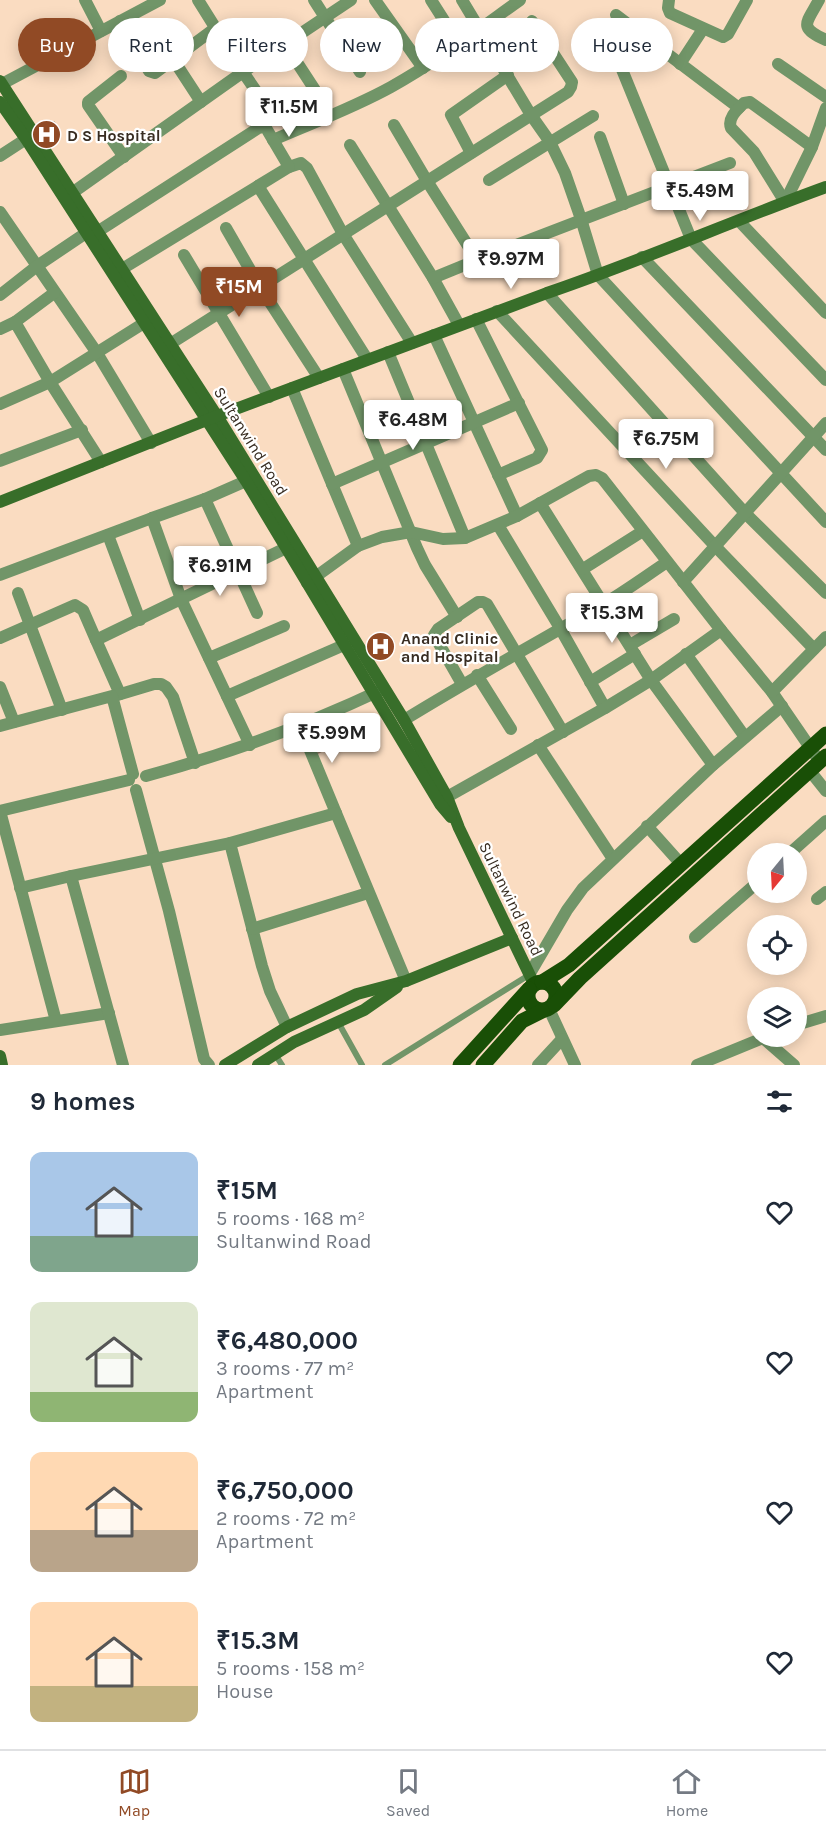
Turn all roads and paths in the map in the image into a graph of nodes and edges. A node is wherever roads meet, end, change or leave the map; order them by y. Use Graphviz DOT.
graph roads {
  1 [pos="86,0"];
  2 [pos="160,0"];
  3 [pos="198,0"];
  4 [pos="314,0"];
  5 [pos="351,0"];
  6 [pos="375,0"];
  7 [pos="432,0"];
  8 [pos="462,0"];
  9 [pos="520,0"];
  10 [pos="669,0"];
  11 [pos="747,0"];
  12 [pos="819,0"];
  13 [pos="616,15"];
  14 [pos="325,17"];
  15 [pos="126,18"];
  16 [pos="208,18"];
  17 [pos="443,18"];
  18 [pos="473,18"];
  19 [pos="495,18"];
  20 [pos="620,18"];
  21 [pos="108,27"];
  22 [pos="308,28"];
  23 [pos="703,29"];
  24 [pos="101,31"];
  25 [pos="826,40"];
  26 [pos="415,57"];
  27 [pos="673,59"];
  28 [pos="559,62"];
  29 [pos="680,64"];
  30 [pos="778,64"];
  31 [pos="181,72"];
  32 [pos="243,72"];
  33 [pos="303,72"];
  34 [pos="416,72"];
  35 [pos="506,72"];
  36 [pos="623,72"];
  37 [pos="508,75"];
  38 [pos="122,76"];
  39 [pos="1,84"];
  40 [pos="315,90"];
  41 [pos="826,97"];
  42 [pos="0,102"];
  43 [pos="201,102"];
  44 [pos="267,107"];
  45 [pos="739,108"];
  46 [pos="826,108"];
  47 [pos="531,115"];
  48 [pos="593,116"];
  49 [pos="394,125"];
  50 [pos="600,137"];
  51 [pos="26,140"];
  52 [pos="273,140"];
  53 [pos="550,142"];
  54 [pos="350,145"];
  55 [pos="812,147"];
  56 [pos="471,153"];
  57 [pos="0,156"];
  58 [pos="123,157"];
  59 [pos="730,163"];
  60 [pos="289,167"];
  61 [pos="489,180"];
  62 [pos="427,181"];
  63 [pos="669,185"];
  64 [pos="258,186"];
  65 [pos="826,188"];
  66 [pos="68,196"];
  67 [pos="784,202"];
  68 [pos="624,204"];
  69 [pos="388,206"];
  70 [pos="0,212"];
  71 [pos="582,219"];
  72 [pos="739,221"];
  73 [pos="225,228"];
  74 [pos="91,232"];
  75 [pos="343,234"];
  76 [pos="691,239"];
  77 [pos="184,255"];
  78 [pos="642,257"];
  79 [pos="303,260"];
  80 [pos="477,260"];
  81 [pos="37,266"];
  82 [pos="122,269"];
  83 [pos="598,275"];
  84 [pos="433,278"];
  85 [pos="260,287"];
  86 [pos="54,293"];
  87 [pos="547,293"];
  88 [pos="0,295"];
  89 [pos="497,311"];
  90 [pos="826,313"];
  91 [pos="219,314"];
  92 [pos="476,319"];
  93 [pos="15,322"];
  94 [pos="144,322"];
  95 [pos="459,326"];
  96 [pos="0,329"];
  97 [pos="434,335"];
  98 [pos="412,343"];
  99 [pos="170,344"];
  100 [pos="388,352"];
  101 [pos="97,353"];
  102 [pos="367,359"];
  103 [pos="343,369"];
  104 [pos="319,378"];
  105 [pos="826,380"];
  106 [pos="50,382"];
  107 [pos="292,388"];
  108 [pos="269,397"];
  109 [pos="0,403"];
  110 [pos="519,403"];
  111 [pos="212,418"];
  112 [pos="474,423"];
  113 [pos="826,423"];
  114 [pos="82,430"];
  115 [pos="813,437"];
  116 [pos="151,443"];
  117 [pos="426,444"];
  118 [pos="826,450"];
  119 [pos="0,461"];
  120 [pos="101,462"];
  121 [pos="381,462"];
  122 [pos="780,474"];
  123 [pos="498,475"];
  124 [pos="246,481"];
  125 [pos="332,484"];
  126 [pos="204,499"];
  127 [pos="0,501"];
  128 [pos="540,503"];
  129 [pos="745,513"];
  130 [pos="517,516"];
  131 [pos="152,518"];
  132 [pos="826,522"];
  133 [pos="498,525"];
  134 [pos="643,531"];
  135 [pos="411,532"];
  136 [pos="108,535"];
  137 [pos="465,538"];
  138 [pos="358,546"];
  139 [pos="716,546"];
  140 [pos="286,548"];
  141 [pos="667,562"];
  142 [pos="583,569"];
  143 [pos="237,572"];
  144 [pos="0,575"];
  145 [pos="311,579"];
  146 [pos="683,582"];
  147 [pos="18,593"];
  148 [pos="826,593"];
  149 [pos="181,599"];
  150 [pos="603,604"];
  151 [pos="257,613"];
  152 [pos="457,617"];
  153 [pos="674,619"];
  154 [pos="140,620"];
  155 [pos="29,625"];
  156 [pos="284,626"];
  157 [pos="560,628"];
  158 [pos="721,630"];
  159 [pos="826,637"];
  160 [pos="0,638"];
  161 [pos="96,640"];
  162 [pos="344,645"];
  163 [pos="814,649"];
  164 [pos="633,650"];
  165 [pos="686,654"];
  166 [pos="516,655"];
  167 [pos="209,658"];
  168 [pos="477,675"];
  169 [pos="651,680"];
  170 [pos="590,682"];
  171 [pos="462,684"];
  172 [pos="0,687"];
  173 [pos="385,688"];
  174 [pos="772,692"];
  175 [pos="373,694"];
  176 [pos="116,695"];
  177 [pos="226,696"];
  178 [pos="782,706"];
  179 [pos="605,708"];
  180 [pos="62,710"];
  181 [pos="404,720"];
  182 [pos="14,722"];
  183 [pos="0,726"];
  184 [pos="300,726"];
  185 [pos="511,729"];
  186 [pos="563,732"];
  187 [pos="826,734"];
  188 [pos="745,737"];
  189 [pos="250,745"];
  190 [pos="538,745"];
  191 [pos="810,748"];
  192 [pos="195,763"];
  193 [pos="819,763"];
  194 [pos="713,765"];
  195 [pos="146,776"];
  196 [pos="131,777"];
  197 [pos="136,790"];
  198 [pos="826,791"];
  199 [pos="447,797"];
  200 [pos="0,811"];
  201 [pos="336,813"];
  202 [pos="826,821"];
  203 [pos="647,826"];
  204 [pos="459,828"];
  205 [pos="230,843"];
  206 [pos="801,843"];
  207 [pos="155,858"];
  208 [pos="612,859"];
  209 [pos="681,864"];
  210 [pos="71,876"];
  211 [pos="20,888"];
  212 [pos="747,892"];
  213 [pos="368,893"];
  214 [pos="252,929"];
  215 [pos="695,937"];
  216 [pos="512,938"];
  217 [pos="406,981"];
  218 [pos="533,982"];
  219 [pos="548,1008"];
  220 [pos="109,1013"];
  221 [pos="826,1016"];
  222 [pos="56,1021"];
  223 [pos="807,1021"];
  224 [pos="338,1022"];
  225 [pos="287,1027"];
  226 [pos="0,1030"];
  227 [pos="562,1039"];
  228 [pos="747,1044"];
  229 [pos="775,1047"];
  230 [pos="275,1054"];
  231 [pos="0,1056"];
  232 [pos="205,1063"];
  233 [pos="2,1065"];
  234 [pos="123,1065"];
  235 [pos="225,1065"];
  236 [pos="258,1065"];
  237 [pos="282,1065"];
  238 [pos="362,1065"];
  239 [pos="385,1065"];
  240 [pos="460,1065"];
  241 [pos="483,1065"];
  242 [pos="538,1065"];
  243 [pos="574,1065"];
  244 [pos="697,1065"];
  245 [pos="794,1065"];
  1 -- 24 [label="street"];
  2 -- 15 [label="street"];
  3 -- 16 [label="street"];
  4 -- 14 [label="street"];
  5 -- 14 [label="street"];
  6 -- 26 [label="street"];
  7 -- 17 [label="street"];
  8 -- 18 [label="street"];
  9 -- 19 [label="street"];
  10 -- 23 [label="street"];
  11 -- 23 [label="street"];
  12 -- 25 [label="street"];
  13 -- 20 [label="street"];
  14 -- 22 [label="street"];
  21 -- 24 [label="street"];
  23 -- 29 [label="street"];
  24 -- 39 [label="street"];
  27 -- 29 [label="street"];
  28 -- 47 [label="street"];
  29 -- 45 [label="street"];
  30 -- 41 [label="street"];
  31 -- 43 [label="street"];
  32 -- 43 [label="street"];
  32 -- 44 [label="street"];
  33 -- 40 [label="street"];
  34 -- 52 [label="street"];
  35 -- 37 [label="street"];
  36 -- 63 [label="street"];
  37 -- 47 [label="street"];
  37 -- 56 [label="street"];
  38 -- 58 [label="street"];
  39 -- 66 [label="main road, Sultanwind Road"];
  42 -- 51 [label="main road"];
  43 -- 58 [label="street"];
  45 -- 55 [label="street"];
  45 -- 67 [label="street"];
  46 -- 55 [label="street"];
  47 -- 53 [label="street"];
  47 -- 56 [label="street"];
  48 -- 53 [label="street"];
  49 -- 62 [label="street"];
  50 -- 68 [label="street"];
  51 -- 57 [label="street"];
  51 -- 66 [label="main road"];
  52 -- 60 [label="street"];
  52 -- 74 [label="street"];
  53 -- 61 [label="street"];
  53 -- 71 [label="street"];
  54 -- 69 [label="street"];
  55 -- 67 [label="street"];
  56 -- 62 [label="street"];
  58 -- 66 [label="street"];
  59 -- 63 [label="street"];
  60 -- 64 [label="street"];
  60 -- 75 [label="street"];
  62 -- 69 [label="street"];
  62 -- 80 [label="street"];
  63 -- 68 [label="street"];
  63 -- 76 [label="street"];
  64 -- 79 [label="street"];
  64 -- 82 [label="street"];
  65 -- 67 [label="main road"];
  66 -- 74 [label="main road, Sultanwind Road"];
  67 -- 72 [label="main road"];
  68 -- 71 [label="street"];
  69 -- 75 [label="street"];
  69 -- 84 [label="street"];
  70 -- 81 [label="street"];
  71 -- 80 [label="street"];
  71 -- 83 [label="street"];
  72 -- 76 [label="main road"];
  72 -- 90 [label="street"];
  73 -- 85 [label="street"];
  74 -- 81 [label="street"];
  74 -- 82 [label="main road, Sultanwind Road"];
  74 -- 94 [label="main road, Sultanwind Road"];
  75 -- 79 [label="street"];
  75 -- 98 [label="street"];
  76 -- 78 [label="main road"];
  76 -- 105 [label="street"];
  77 -- 91 [label="street"];
  78 -- 83 [label="main road"];
  78 -- 115 [label="street"];
  79 -- 85 [label="street"];
  79 -- 102 [label="street"];
  80 -- 84 [label="street"];
  81 -- 86 [label="street"];
  81 -- 88 [label="street"];
  82 -- 99 [label="main road, Sultanwind Road"];
  83 -- 87 [label="main road"];
  83 -- 122 [label="street"];
  84 -- 95 [label="street"];
  85 -- 91 [label="street"];
  85 -- 104 [label="street"];
  86 -- 93 [label="street"];
  86 -- 101 [label="street"];
  87 -- 89 [label="main road"];
  87 -- 129 [label="street"];
  89 -- 92 [label="main road"];
  89 -- 139 [label="street"];
  91 -- 99 [label="street"];
  91 -- 108 [label="street"];
  92 -- 95 [label="main road"];
  92 -- 110 [label="street"];
  93 -- 96 [label="street"];
  93 -- 106 [label="street"];
  94 -- 101 [label="street"];
  94 -- 111 [label="main road, Sultanwind Road"];
  95 -- 97 [label="main road"];
  97 -- 98 [label="main road"];
  97 -- 112 [label="street"];
  98 -- 100 [label="main road"];
  99 -- 111 [label="main road, Sultanwind Road"];
  100 -- 102 [label="main road"];
  100 -- 117 [label="street"];
  101 -- 106 [label="street"];
  101 -- 116 [label="street"];
  102 -- 103 [label="main road"];
  103 -- 104 [label="main road"];
  103 -- 121 [label="street"];
  104 -- 107 [label="main road"];
  106 -- 109 [label="street"];
  106 -- 114 [label="street"];
  107 -- 108 [label="main road"];
  107 -- 125 [label="street"];
  108 -- 111 [label="main road"];
  110 -- 112 [label="street"];
  110 -- 123 [label="street"];
  111 -- 116 [label="main road"];
  111 -- 124 [label="main road, Sultanwind Road"];
  111 -- 145 [label="main road, Sultanwind Road"];
  112 -- 117 [label="street"];
  112 -- 123 [label="street"];
  113 -- 115 [label="street"];
  114 -- 119 [label="street"];
  114 -- 120 [label="street"];
  115 -- 118 [label="street"];
  115 -- 122 [label="street"];
  116 -- 120 [label="main road"];
  117 -- 121 [label="street"];
  117 -- 137 [label="street"];
  120 -- 127 [label="main road"];
  121 -- 125 [label="street"];
  121 -- 135 [label="street"];
  122 -- 129 [label="street"];
  122 -- 132 [label="street"];
  123 -- 130 [label="street"];
  124 -- 126 [label="street"];
  124 -- 140 [label="main road, Sultanwind Road"];
  125 -- 138 [label="street"];
  126 -- 131 [label="street"];
  126 -- 143 [label="street"];
  128 -- 130 [label="street"];
  128 -- 134 [label="street"];
  128 -- 142 [label="street"];
  129 -- 139 [label="street"];
  129 -- 148 [label="street"];
  130 -- 133 [label="street"];
  131 -- 136 [label="street"];
  131 -- 149 [label="street"];
  133 -- 137 [label="street"];
  133 -- 157 [label="street"];
  134 -- 141 [label="street"];
  134 -- 142 [label="street"];
  135 -- 137 [label="street"];
  135 -- 138 [label="street"];
  135 -- 152 [label="street"];
  136 -- 144 [label="street"];
  136 -- 154 [label="street"];
  138 -- 145 [label="street"];
  139 -- 146 [label="street"];
  139 -- 163 [label="street"];
  140 -- 143 [label="street"];
  140 -- 145 [label="main road, Sultanwind Road"];
  141 -- 146 [label="street"];
  141 -- 150 [label="street"];
  142 -- 150 [label="street"];
  143 -- 149 [label="street"];
  143 -- 151 [label="street"];
  145 -- 162 [label="main road, Sultanwind Road"];
  145 -- 173 [label="main road, Sultanwind Road"];
  146 -- 158 [label="street"];
  147 -- 155 [label="street"];
  149 -- 154 [label="street"];
  149 -- 167 [label="street"];
  150 -- 157 [label="street"];
  150 -- 164 [label="street"];
  152 -- 166 [label="street"];
  152 -- 171 [label="street"];
  153 -- 164 [label="street"];
  154 -- 161 [label="street"];
  155 -- 160 [label="street"];
  155 -- 161 [label="street"];
  155 -- 180 [label="street"];
  156 -- 167 [label="street"];
  157 -- 166 [label="street"];
  157 -- 170 [label="street"];
  158 -- 165 [label="street"];
  158 -- 174 [label="street"];
  159 -- 163 [label="street"];
  161 -- 176 [label="street"];
  162 -- 175 [label="main road, Sultanwind Road"];
  162 -- 177 [label="street"];
  163 -- 174 [label="street"];
  164 -- 169 [label="street"];
  164 -- 170 [label="street"];
  165 -- 169 [label="street"];
  165 -- 188 [label="street"];
  166 -- 168 [label="street"];
  166 -- 186 [label="street"];
  167 -- 177 [label="street"];
  168 -- 171 [label="street"];
  168 -- 185 [label="street"];
  169 -- 179 [label="street"];
  169 -- 194 [label="street"];
  170 -- 179 [label="street"];
  171 -- 181 [label="street"];
  172 -- 182 [label="street"];
  173 -- 175 [label="street"];
  173 -- 181 [label="main road, Sultanwind Road"];
  174 -- 178 [label="street"];
  175 -- 184 [label="street"];
  175 -- 204 [label="main road, Sultanwind Road"];
  176 -- 180 [label="street"];
  176 -- 192 [label="street"];
  176 -- 196 [label="street"];
  177 -- 189 [label="street"];
  178 -- 188 [label="street"];
  178 -- 191 [label="street"];
  179 -- 186 [label="street"];
  180 -- 182 [label="street"];
  181 -- 199 [label="main road, Sultanwind Road"];
  182 -- 183 [label="street"];
  184 -- 189 [label="street"];
  184 -- 201 [label="street"];
  186 -- 190 [label="street"];
  187 -- 191 [label="main road"];
  188 -- 194 [label="street"];
  189 -- 192 [label="street"];
  190 -- 199 [label="street"];
  190 -- 208 [label="street"];
  191 -- 193 [label="street"];
  191 -- 209 [label="main road"];
  192 -- 195 [label="street"];
  193 -- 198 [label="street"];
  193 -- 219 [label="main road"];
  194 -- 203 [label="street"];
  195 -- 196 [label="street"];
  195 -- 197 [label="street"];
  196 -- 197 [label="street"];
  196 -- 200 [label="street"];
  197 -- 207 [label="street"];
  199 -- 204 [label="main road, Sultanwind Road"];
  200 -- 211 [label="street"];
  201 -- 205 [label="street"];
  201 -- 213 [label="street"];
  202 -- 206 [label="street"];
  203 -- 208 [label="street"];
  203 -- 209 [label="street"];
  204 -- 216 [label="main road, Sultanwind Road"];
  205 -- 207 [label="street"];
  205 -- 214 [label="street"];
  207 -- 210 [label="street"];
  207 -- 232 [label="street"];
  208 -- 218 [label="street"];
  209 -- 218 [label="main road"];
  210 -- 211 [label="street"];
  210 -- 220 [label="street"];
  211 -- 222 [label="street"];
  212 -- 215 [label="street"];
  213 -- 214 [label="street"];
  213 -- 217 [label="street"];
  214 -- 225 [label="street"];
  216 -- 217 [label="main road"];
  216 -- 218 [label="main road, Sultanwind Road"];
  217 -- 224 [label="main road"];
  217 -- 225 [label="main road"];
  218 -- 219 [label="main road"];
  218 -- 219 [label="main road"];
  218 -- 239 [label="lane"];
  218 -- 240 [label="main road"];
  219 -- 227 [label="street"];
  219 -- 241 [label="main road"];
  220 -- 222 [label="street"];
  220 -- 234 [label="street"];
  221 -- 223 [label="street"];
  222 -- 226 [label="street"];
  224 -- 230 [label="main road"];
  224 -- 238 [label="lane"];
  225 -- 235 [label="main road"];
  227 -- 242 [label="street"];
  227 -- 243 [label="street"];
  228 -- 244 [label="street"];
  229 -- 245 [label="street"];
  230 -- 236 [label="main road"];
  230 -- 237 [label="lane"];
  231 -- 233 [label="main road"];
}
